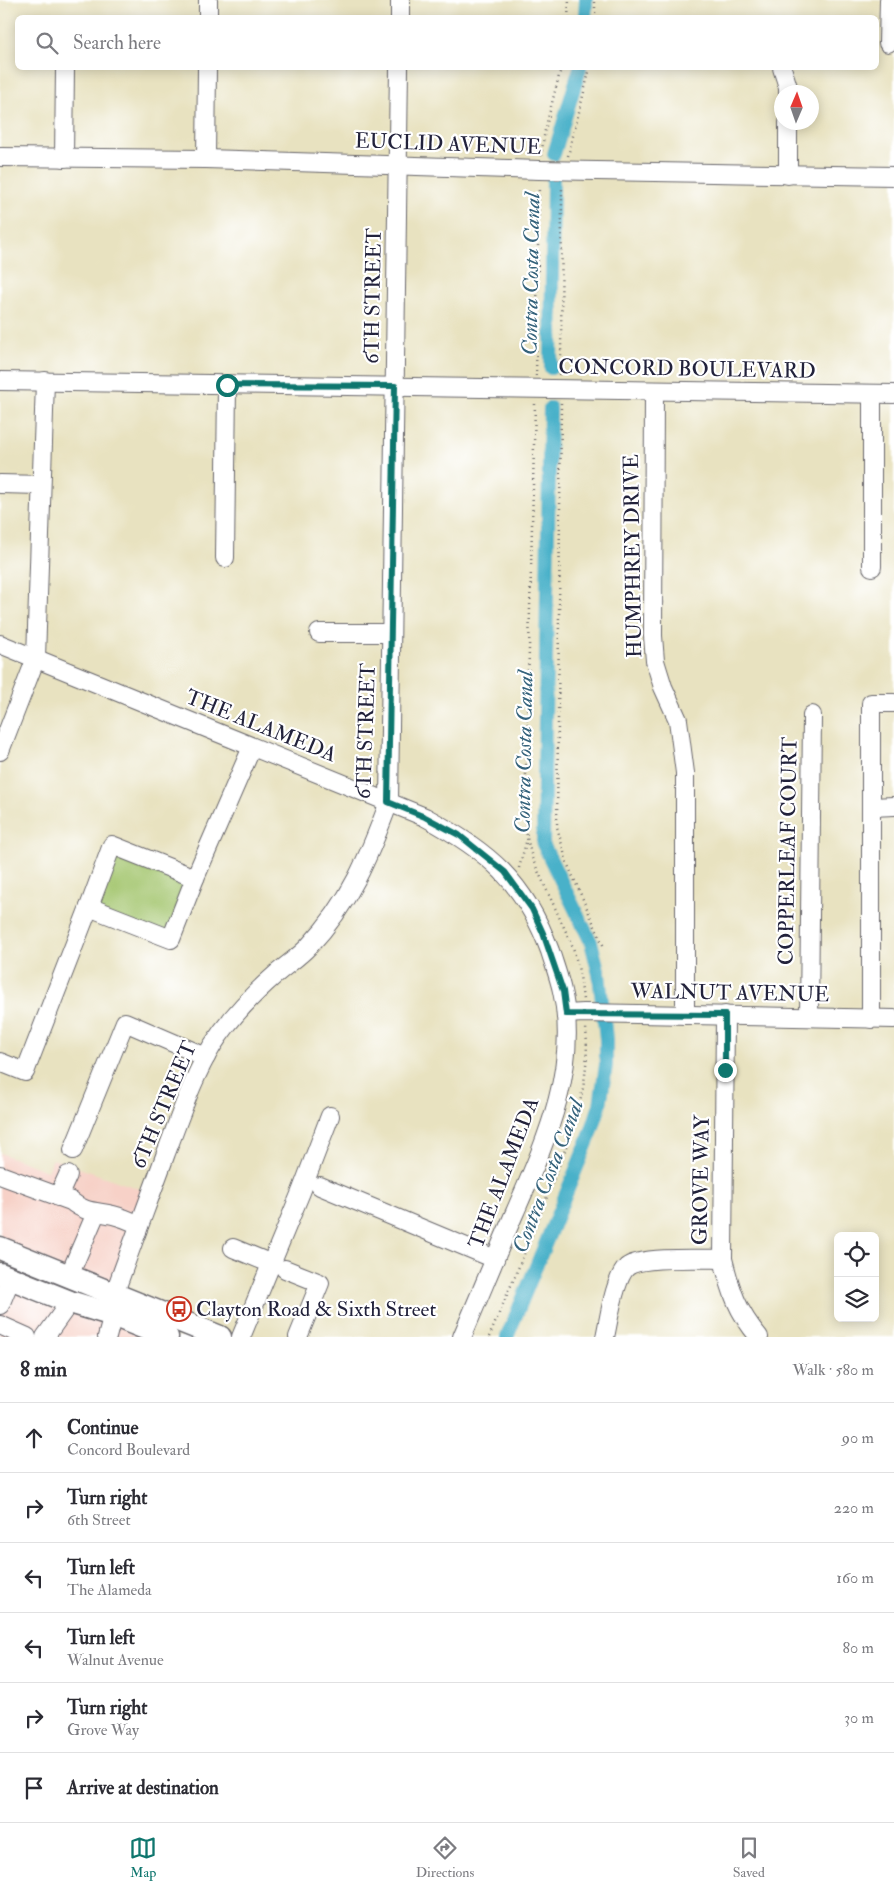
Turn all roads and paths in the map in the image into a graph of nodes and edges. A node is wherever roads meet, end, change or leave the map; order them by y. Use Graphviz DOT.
graph roads {
  1 [pos="208,0"];
  2 [pos="400,0"];
  3 [pos="569,0"];
  4 [pos="595,0"];
  5 [pos="889,0"];
  6 [pos="208,15"];
  7 [pos="400,15"];
  8 [pos="568,15"];
  9 [pos="595,15"];
  10 [pos="888,43"];
  11 [pos="65,70"];
  12 [pos="207,70"];
  13 [pos="399,70"];
  14 [pos="560,70"];
  15 [pos="589,70"];
  16 [pos="783,70"];
  17 [pos="787,85"];
  18 [pos="788,130"];
  19 [pos="0,157"];
  20 [pos="64,158"];
  21 [pos="206,159"];
  22 [pos="397,165"];
  23 [pos="539,170"];
  24 [pos="564,171"];
  25 [pos="788,174"];
  26 [pos="894,176"];
  27 [pos="0,381"];
  28 [pos="45,381"];
  29 [pos="227,385"];
  30 [pos="395,386"];
  31 [pos="535,389"];
  32 [pos="560,389"];
  33 [pos="654,392"];
  34 [pos="872,394"];
  35 [pos="894,394"];
  36 [pos="0,484"];
  37 [pos="41,485"];
  38 [pos="225,558"];
  39 [pos="872,567"];
  40 [pos="319,633"];
  41 [pos="391,633"];
  42 [pos="0,644"];
  43 [pos="36,658"];
  44 [pos="894,703"];
  45 [pos="812,715"];
  46 [pos="252,747"];
  47 [pos="0,751"];
  48 [pos="388,802"];
  49 [pos="894,806"];
  50 [pos="872,807"];
  51 [pos="527,838"];
  52 [pos="195,878"];
  53 [pos="515,885"];
  54 [pos="89,907"];
  55 [pos="604,947"];
  56 [pos="584,1013"];
  57 [pos="566,1014"];
  58 [pos="685,1015"];
  59 [pos="725,1015"];
  60 [pos="809,1017"];
  61 [pos="871,1019"];
  62 [pos="894,1019"];
  63 [pos="206,1057"];
  64 [pos="0,1062"];
  65 [pos="330,1116"];
  66 [pos="73,1150"];
  67 [pos="0,1175"];
  68 [pos="68,1175"];
  69 [pos="320,1186"];
  70 [pos="58,1197"];
  71 [pos="96,1213"];
  72 [pos="139,1225"];
  73 [pos="0,1248"];
  74 [pos="233,1248"];
  75 [pos="495,1259"];
  76 [pos="723,1259"];
  77 [pos="279,1266"];
  78 [pos="5,1276"];
  79 [pos="69,1276"];
  80 [pos="70,1302"];
  81 [pos="113,1304"];
  82 [pos="0,1305"];
  83 [pos="0,1325"];
  84 [pos="28,1337"];
  85 [pos="45,1337"];
  86 [pos="107,1337"];
  87 [pos="166,1337"];
  88 [pos="220,1337"];
  89 [pos="241,1337"];
  90 [pos="298,1337"];
  91 [pos="462,1337"];
  92 [pos="489,1337"];
  93 [pos="605,1337"];
  94 [pos="759,1337"];
  1 -- 6 [label="street"];
  2 -- 7 [label="street"];
  3 -- 8 [label="path"];
  4 -- 9 [label="path"];
  5 -- 10 [label="street"];
  11 -- 20 [label="street"];
  12 -- 21 [label="street"];
  13 -- 22 [label="street, 6TH STREET"];
  14 -- 23 [label="path"];
  15 -- 24 [label="path"];
  16 -- 17 [label="street"];
  18 -- 25 [label="street"];
  19 -- 20 [label="street, EUCLID AVENUE"];
  20 -- 21 [label="street, EUCLID AVENUE"];
  21 -- 22 [label="street, EUCLID AVENUE"];
  22 -- 23 [label="street, EUCLID AVENUE"];
  22 -- 30 [label="street, 6TH STREET"];
  23 -- 24 [label="street, EUCLID AVENUE"];
  23 -- 31 [label="path"];
  24 -- 25 [label="street, EUCLID AVENUE"];
  24 -- 32 [label="path"];
  25 -- 26 [label="street, EUCLID AVENUE"];
  27 -- 28 [label="street, CONCORD BOULEVARD"];
  28 -- 29 [label="street, CONCORD BOULEVARD"];
  28 -- 37 [label="street"];
  29 -- 30 [label="street, CONCORD BOULEVARD"];
  29 -- 38 [label="street"];
  30 -- 31 [label="street, CONCORD BOULEVARD"];
  30 -- 41 [label="street, 6TH STREET"];
  31 -- 32 [label="street, CONCORD BOULEVARD"];
  31 -- 51 [label="path"];
  32 -- 33 [label="street, CONCORD BOULEVARD"];
  32 -- 55 [label="path"];
  33 -- 34 [label="street, CONCORD BOULEVARD"];
  33 -- 58 [label="street, HUMPHREY DRIVE"];
  34 -- 35 [label="street, CONCORD BOULEVARD"];
  34 -- 39 [label="street"];
  36 -- 37 [label="street"];
  37 -- 43 [label="street"];
  40 -- 41 [label="street"];
  41 -- 48 [label="street, 6TH STREET"];
  42 -- 43 [label="street, THE ALAMEDA"];
  43 -- 46 [label="street, THE ALAMEDA"];
  43 -- 47 [label="street"];
  44 -- 50 [label="street"];
  45 -- 60 [label="street, COPPERLEAF COURT"];
  46 -- 48 [label="street, THE ALAMEDA"];
  46 -- 52 [label="street"];
  48 -- 53 [label="street, THE ALAMEDA"];
  48 -- 63 [label="street, 6TH STREET"];
  49 -- 50 [label="street"];
  50 -- 61 [label="street"];
  51 -- 53 [label="path"];
  51 -- 56 [label="path"];
  52 -- 54 [label="street"];
  52 -- 54 [label="street"];
  53 -- 57 [label="street, THE ALAMEDA"];
  54 -- 64 [label="street"];
  56 -- 57 [label="street, WALNUT AVENUE"];
  56 -- 58 [label="street, WALNUT AVENUE"];
  56 -- 92 [label="path"];
  57 -- 75 [label="street, THE ALAMEDA"];
  58 -- 59 [label="street, WALNUT AVENUE"];
  59 -- 60 [label="street, WALNUT AVENUE"];
  59 -- 76 [label="street, GROVE WAY"];
  60 -- 61 [label="street, WALNUT AVENUE"];
  61 -- 62 [label="street, WALNUT AVENUE"];
  63 -- 66 [label="street"];
  63 -- 72 [label="street, 6TH STREET"];
  65 -- 77 [label="street"];
  67 -- 70 [label="street"];
  68 -- 70 [label="street"];
  69 -- 75 [label="street"];
  70 -- 71 [label="street"];
  71 -- 72 [label="street"];
  71 -- 79 [label="street"];
  72 -- 81 [label="street, 6TH STREET"];
  73 -- 79 [label="main road"];
  74 -- 77 [label="street"];
  75 -- 91 [label="street, THE ALAMEDA"];
  76 -- 93 [label="street"];
  76 -- 94 [label="street, GROVE WAY"];
  77 -- 89 [label="street"];
  77 -- 90 [label="street"];
  78 -- 80 [label="main road"];
  78 -- 82 [label="street"];
  79 -- 81 [label="main road"];
  80 -- 81 [label="main road"];
  80 -- 85 [label="street"];
  81 -- 86 [label="street, 6TH STREET"];
  81 -- 87 [label="main road"];
  81 -- 88 [label="main road"];
  83 -- 84 [label="street"];
}
